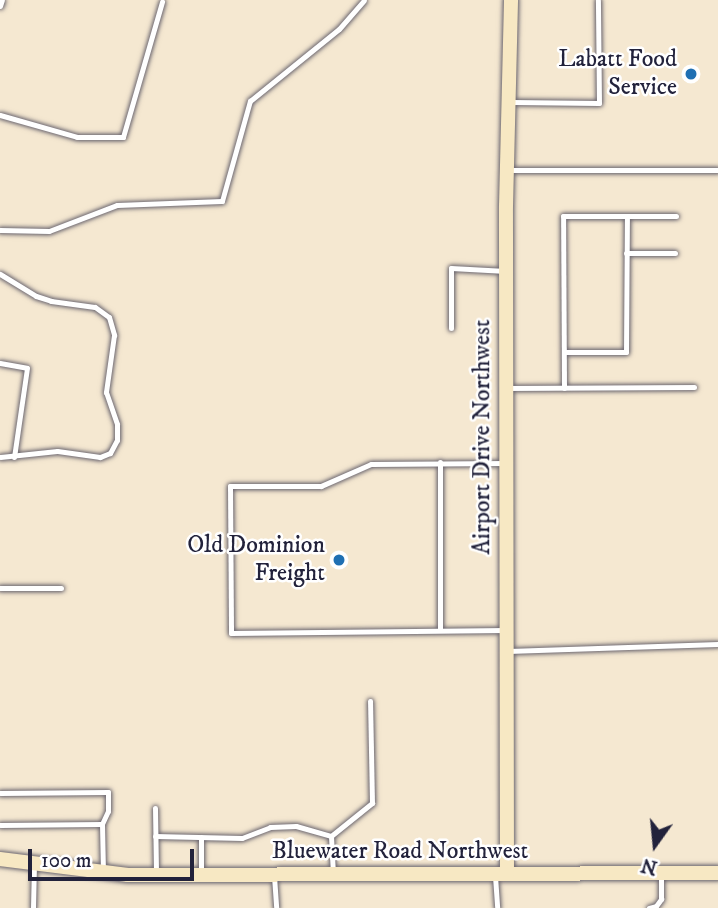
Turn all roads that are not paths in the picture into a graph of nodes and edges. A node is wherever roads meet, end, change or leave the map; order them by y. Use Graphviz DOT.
graph roads {
  1 [pos="2,0"];
  2 [pos="155,0"];
  3 [pos="364,0"];
  4 [pos="511,0"];
  5 [pos="598,0"];
  6 [pos="163,1"];
  7 [pos="0,6"];
  8 [pos="509,102"];
  9 [pos="0,115"];
  10 [pos="507,170"];
  11 [pos="718,170"];
  12 [pos="626,216"];
  13 [pos="676,216"];
  14 [pos="0,230"];
  15 [pos="626,253"];
  16 [pos="675,253"];
  17 [pos="506,271"];
  18 [pos="0,274"];
  19 [pos="451,328"];
  20 [pos="564,352"];
  21 [pos="0,363"];
  22 [pos="694,387"];
  23 [pos="506,388"];
  24 [pos="564,388"];
  25 [pos="0,457"];
  26 [pos="14,457"];
  27 [pos="439,462"];
  28 [pos="506,463"];
  29 [pos="0,588"];
  30 [pos="61,588"];
  31 [pos="440,630"];
  32 [pos="506,630"];
  33 [pos="718,644"];
  34 [pos="506,651"];
  35 [pos="370,701"];
  36 [pos="0,793"];
  37 [pos="155,808"];
  38 [pos="0,824"];
  39 [pos="102,824"];
  40 [pos="155,836"];
  41 [pos="331,836"];
  42 [pos="201,837"];
  43 [pos="0,859"];
  44 [pos="34,865"];
  45 [pos="103,873"];
  46 [pos="718,873"];
  47 [pos="333,874"];
  48 [pos="501,874"];
  49 [pos="661,874"];
  50 [pos="156,875"];
  51 [pos="274,875"];
  52 [pos="201,876"];
  53 [pos="33,908"];
  54 [pos="276,908"];
  55 [pos="497,908"];
  56 [pos="649,908"];
  1 -- 7 [label="lane"];
  2 -- 6 [label="lane"];
  3 -- 14 [label="lane"];
  4 -- 8 [label="street, Airport Drive Northwest"];
  5 -- 8 [label="lane"];
  6 -- 9 [label="lane"];
  8 -- 10 [label="street, Airport Drive Northwest"];
  10 -- 11 [label="lane"];
  10 -- 17 [label="street, Airport Drive Northwest"];
  12 -- 13 [label="lane"];
  12 -- 15 [label="lane"];
  12 -- 20 [label="lane"];
  15 -- 16 [label="lane"];
  15 -- 20 [label="lane"];
  17 -- 19 [label="lane"];
  17 -- 23 [label="street, Airport Drive Northwest"];
  18 -- 26 [label="lane"];
  20 -- 24 [label="lane"];
  21 -- 26 [label="lane"];
  22 -- 24 [label="lane"];
  23 -- 24 [label="lane"];
  23 -- 28 [label="street, Airport Drive Northwest"];
  25 -- 26 [label="lane"];
  27 -- 28 [label="lane"];
  27 -- 31 [label="lane"];
  27 -- 31 [label="lane"];
  28 -- 32 [label="street, Airport Drive Northwest"];
  29 -- 30 [label="lane"];
  31 -- 32 [label="lane"];
  32 -- 34 [label="street, Airport Drive Northwest"];
  33 -- 34 [label="lane"];
  34 -- 48 [label="street, Airport Drive Northwest"];
  35 -- 41 [label="lane"];
  36 -- 39 [label="lane"];
  37 -- 40 [label="lane"];
  38 -- 39 [label="lane"];
  39 -- 45 [label="lane"];
  40 -- 42 [label="lane"];
  40 -- 50 [label="lane"];
  41 -- 42 [label="lane"];
  41 -- 47 [label="lane"];
  42 -- 52 [label="lane"];
  43 -- 44 [label="street, Bluewater Road Northwest"];
  44 -- 45 [label="street, Bluewater Road Northwest"];
  44 -- 53 [label="lane"];
  45 -- 50 [label="street, Bluewater Road Northwest"];
  46 -- 49 [label="street, Bluewater Road Northwest"];
  47 -- 48 [label="street, Bluewater Road Northwest"];
  47 -- 51 [label="street, Bluewater Road Northwest"];
  48 -- 49 [label="street, Bluewater Road Northwest"];
  48 -- 55 [label="lane"];
  49 -- 56 [label="lane"];
  50 -- 52 [label="street, Bluewater Road Northwest"];
  51 -- 52 [label="street, Bluewater Road Northwest"];
  51 -- 54 [label="lane"];
}
